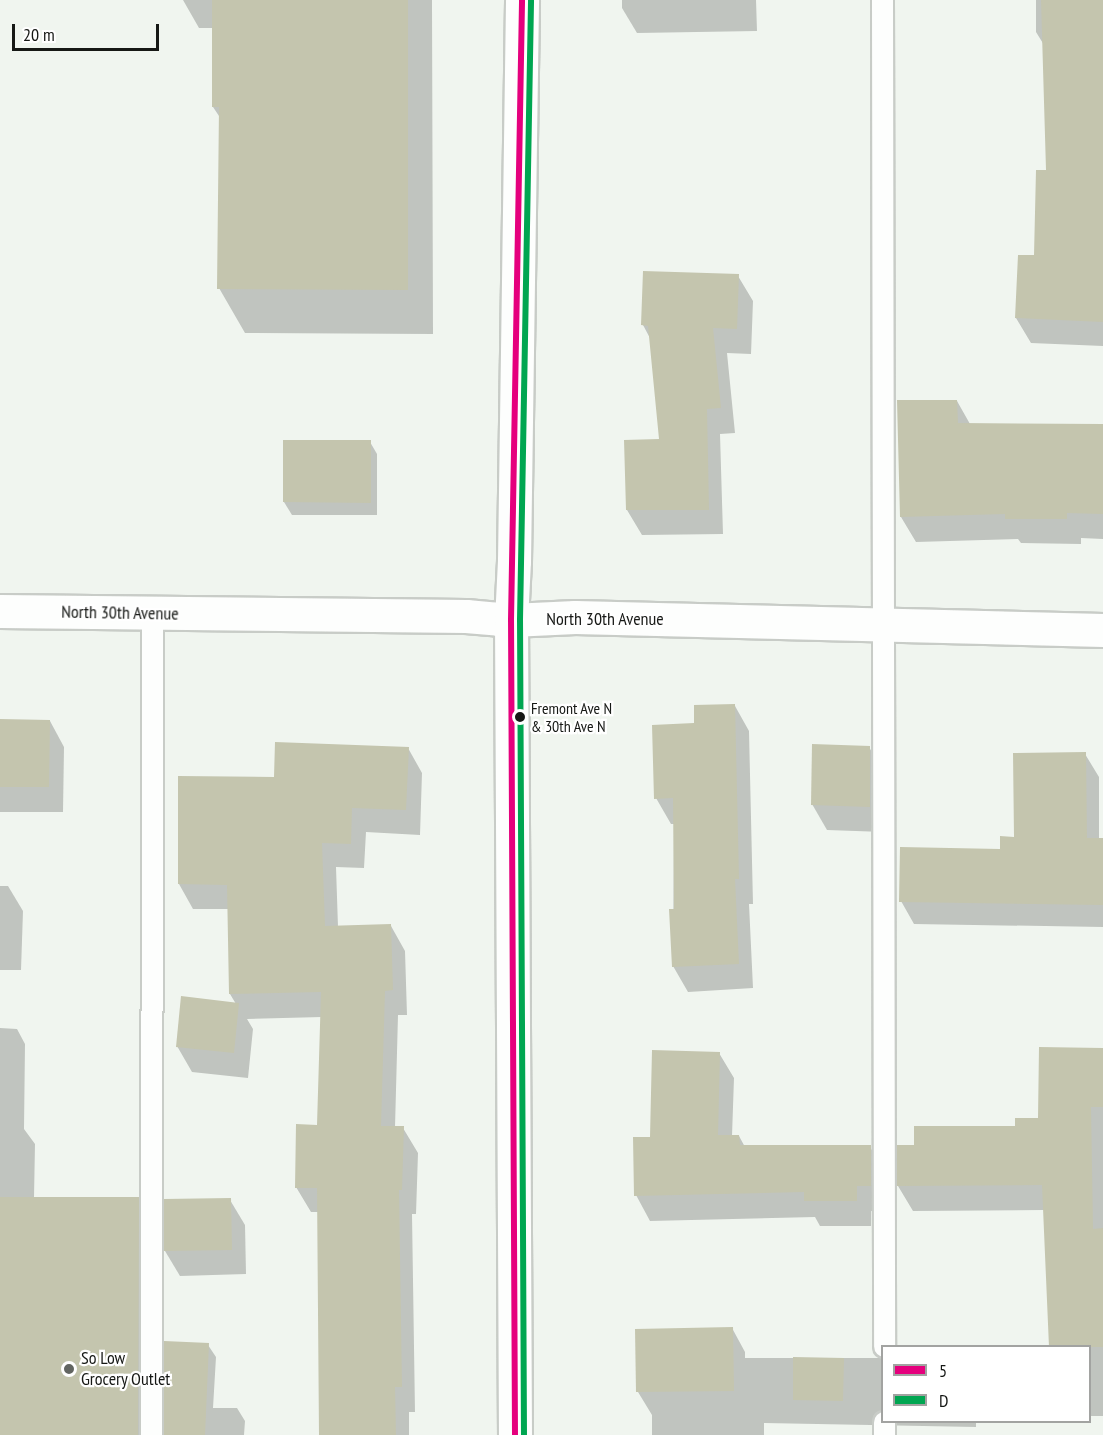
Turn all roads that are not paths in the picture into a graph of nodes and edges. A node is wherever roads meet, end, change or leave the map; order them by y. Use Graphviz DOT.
graph roads {
  1 [pos="522,0"];
  2 [pos="882,0"];
  3 [pos="0,611"];
  4 [pos="152,613"];
  5 [pos="511,620"];
  6 [pos="885,625"];
  7 [pos="1103,630"];
  8 [pos="884,1345"];
  9 [pos="151,1435"];
  10 [pos="514,1435"];
  1 -- 5 [label="street"];
  2 -- 6 [label="lane"];
  3 -- 4 [label="street, North 30th Avenue"];
  4 -- 5 [label="street, North 30th Avenue"];
  4 -- 9 [label="lane"];
  5 -- 6 [label="street, North 30th Avenue"];
  5 -- 10 [label="street"];
  6 -- 7 [label="street, North 30th Avenue"];
  6 -- 8 [label="lane"];
}
